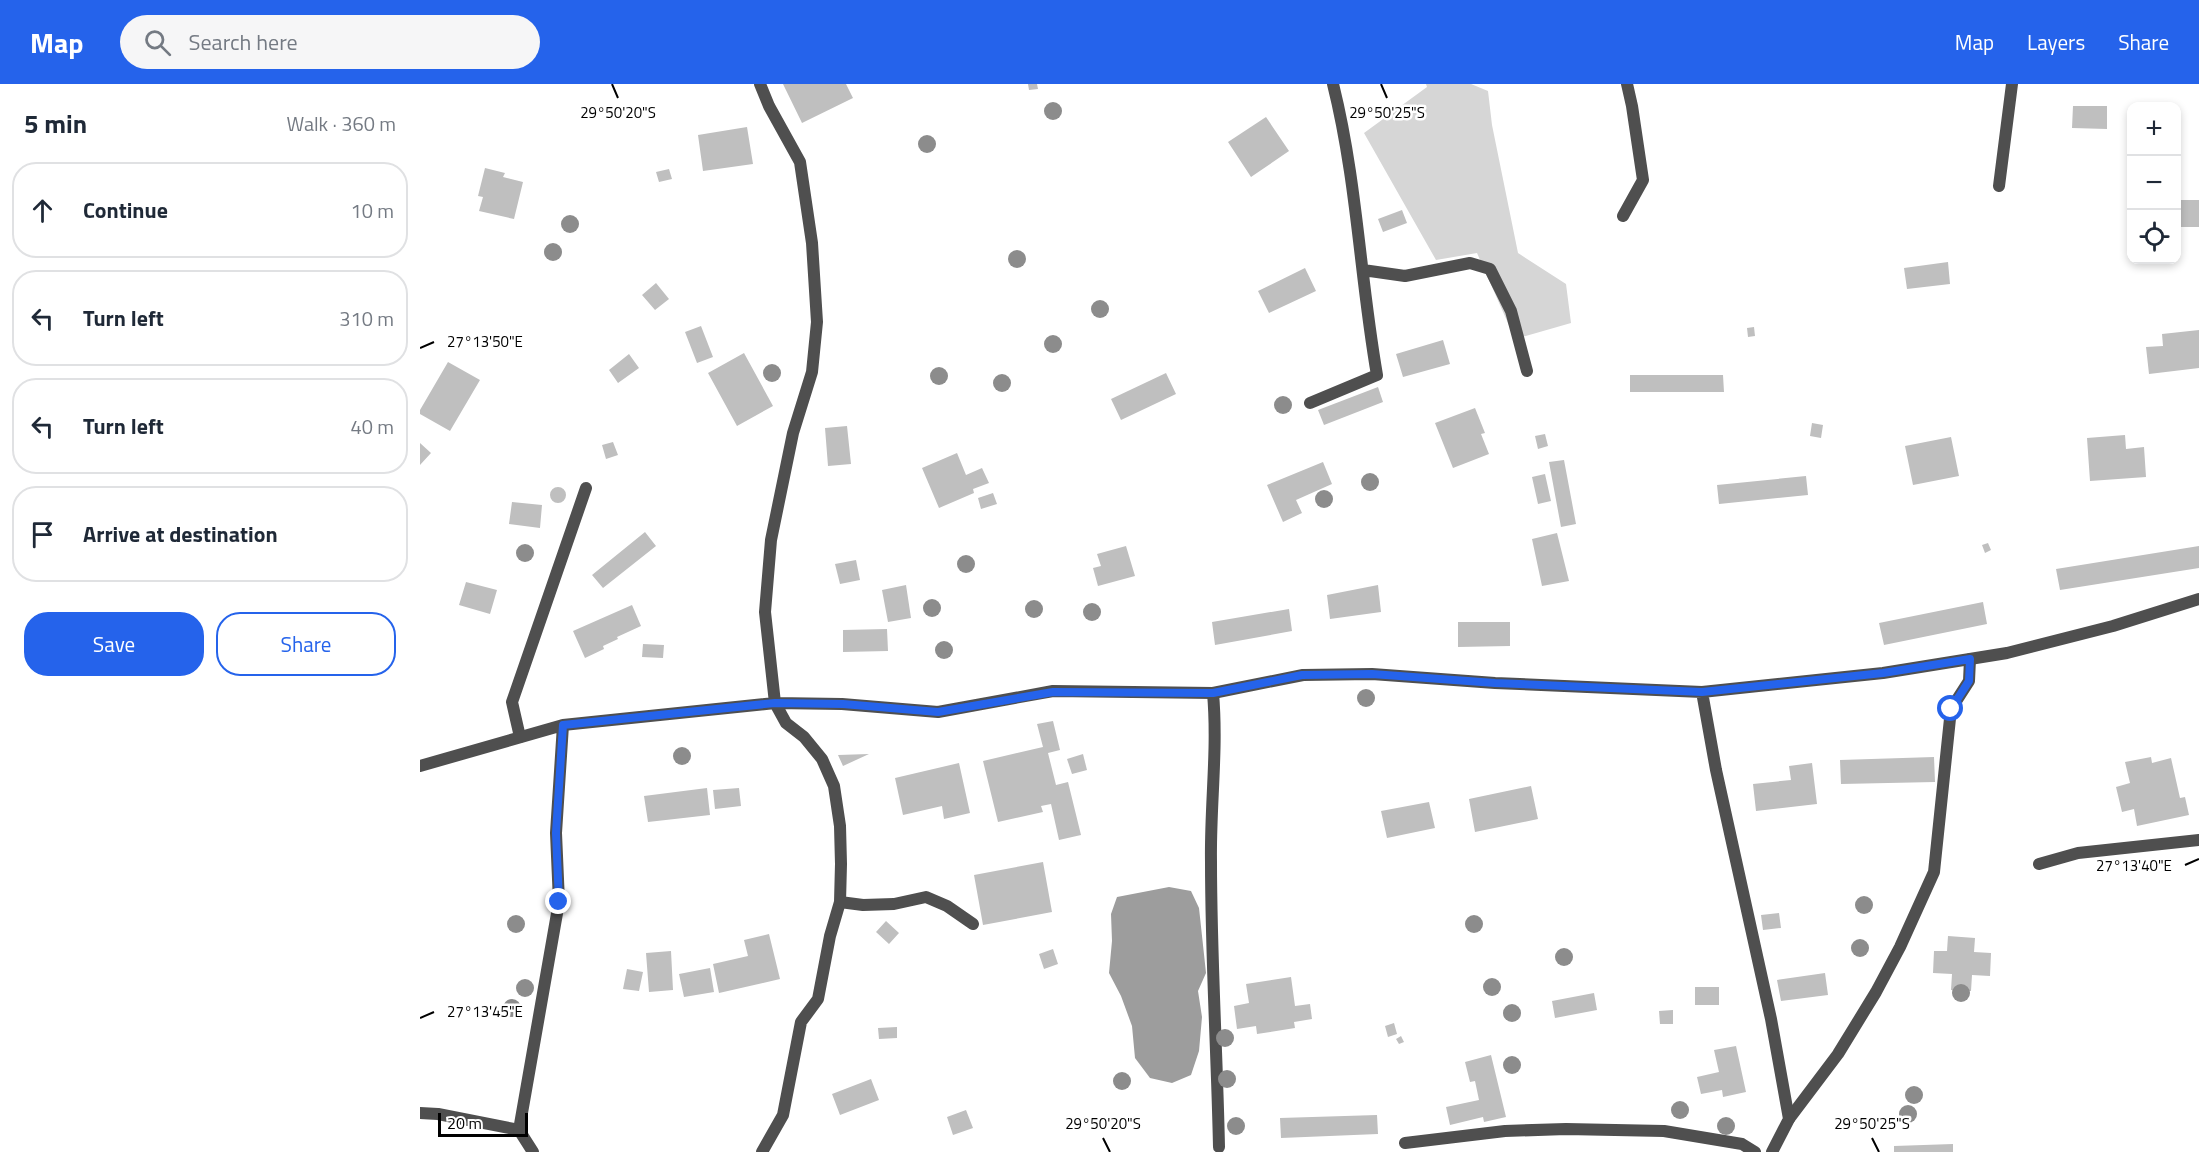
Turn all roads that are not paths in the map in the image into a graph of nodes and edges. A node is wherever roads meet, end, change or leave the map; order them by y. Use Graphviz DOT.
graph roads {
  1 [pos="760,84"];
  2 [pos="1333,84"];
  3 [pos="1627,84"];
  4 [pos="2012,84"];
  5 [pos="1999,186"];
  6 [pos="1623,216"];
  7 [pos="1363,270"];
  8 [pos="1527,371"];
  9 [pos="1310,403"];
  10 [pos="586,488"];
  11 [pos="2199,600"];
  12 [pos="1970,659"];
  13 [pos="1702,692"];
  14 [pos="1213,693"];
  15 [pos="775,703"];
  16 [pos="563,725"];
  17 [pos="520,737"];
  18 [pos="420,766"];
  19 [pos="2199,840"];
  20 [pos="2038,864"];
  21 [pos="840,902"];
  22 [pos="973,924"];
  23 [pos="420,1113"];
  24 [pos="1789,1119"];
  25 [pos="519,1130"];
  26 [pos="1405,1143"];
  27 [pos="1219,1147"];
  28 [pos="533,1152"];
  29 [pos="762,1152"];
  30 [pos="1755,1152"];
  31 [pos="1772,1152"];
  1 -- 15 [label="street"];
  2 -- 7 [label="street"];
  3 -- 6 [label="street"];
  4 -- 5 [label="street"];
  7 -- 8 [label="street"];
  7 -- 9 [label="street"];
  10 -- 17 [label="street"];
  11 -- 12 [label="street"];
  12 -- 13 [label="street"];
  12 -- 24 [label="street"];
  13 -- 14 [label="street"];
  13 -- 24 [label="street"];
  14 -- 15 [label="street"];
  14 -- 27 [label="street"];
  15 -- 16 [label="street"];
  15 -- 21 [label="street"];
  16 -- 17 [label="street"];
  16 -- 25 [label="street"];
  17 -- 18 [label="street"];
  19 -- 20 [label="street"];
  21 -- 22 [label="street"];
  21 -- 29 [label="street"];
  23 -- 25 [label="street"];
  24 -- 31 [label="street"];
  25 -- 28 [label="street"];
  26 -- 30 [label="street"];
}
